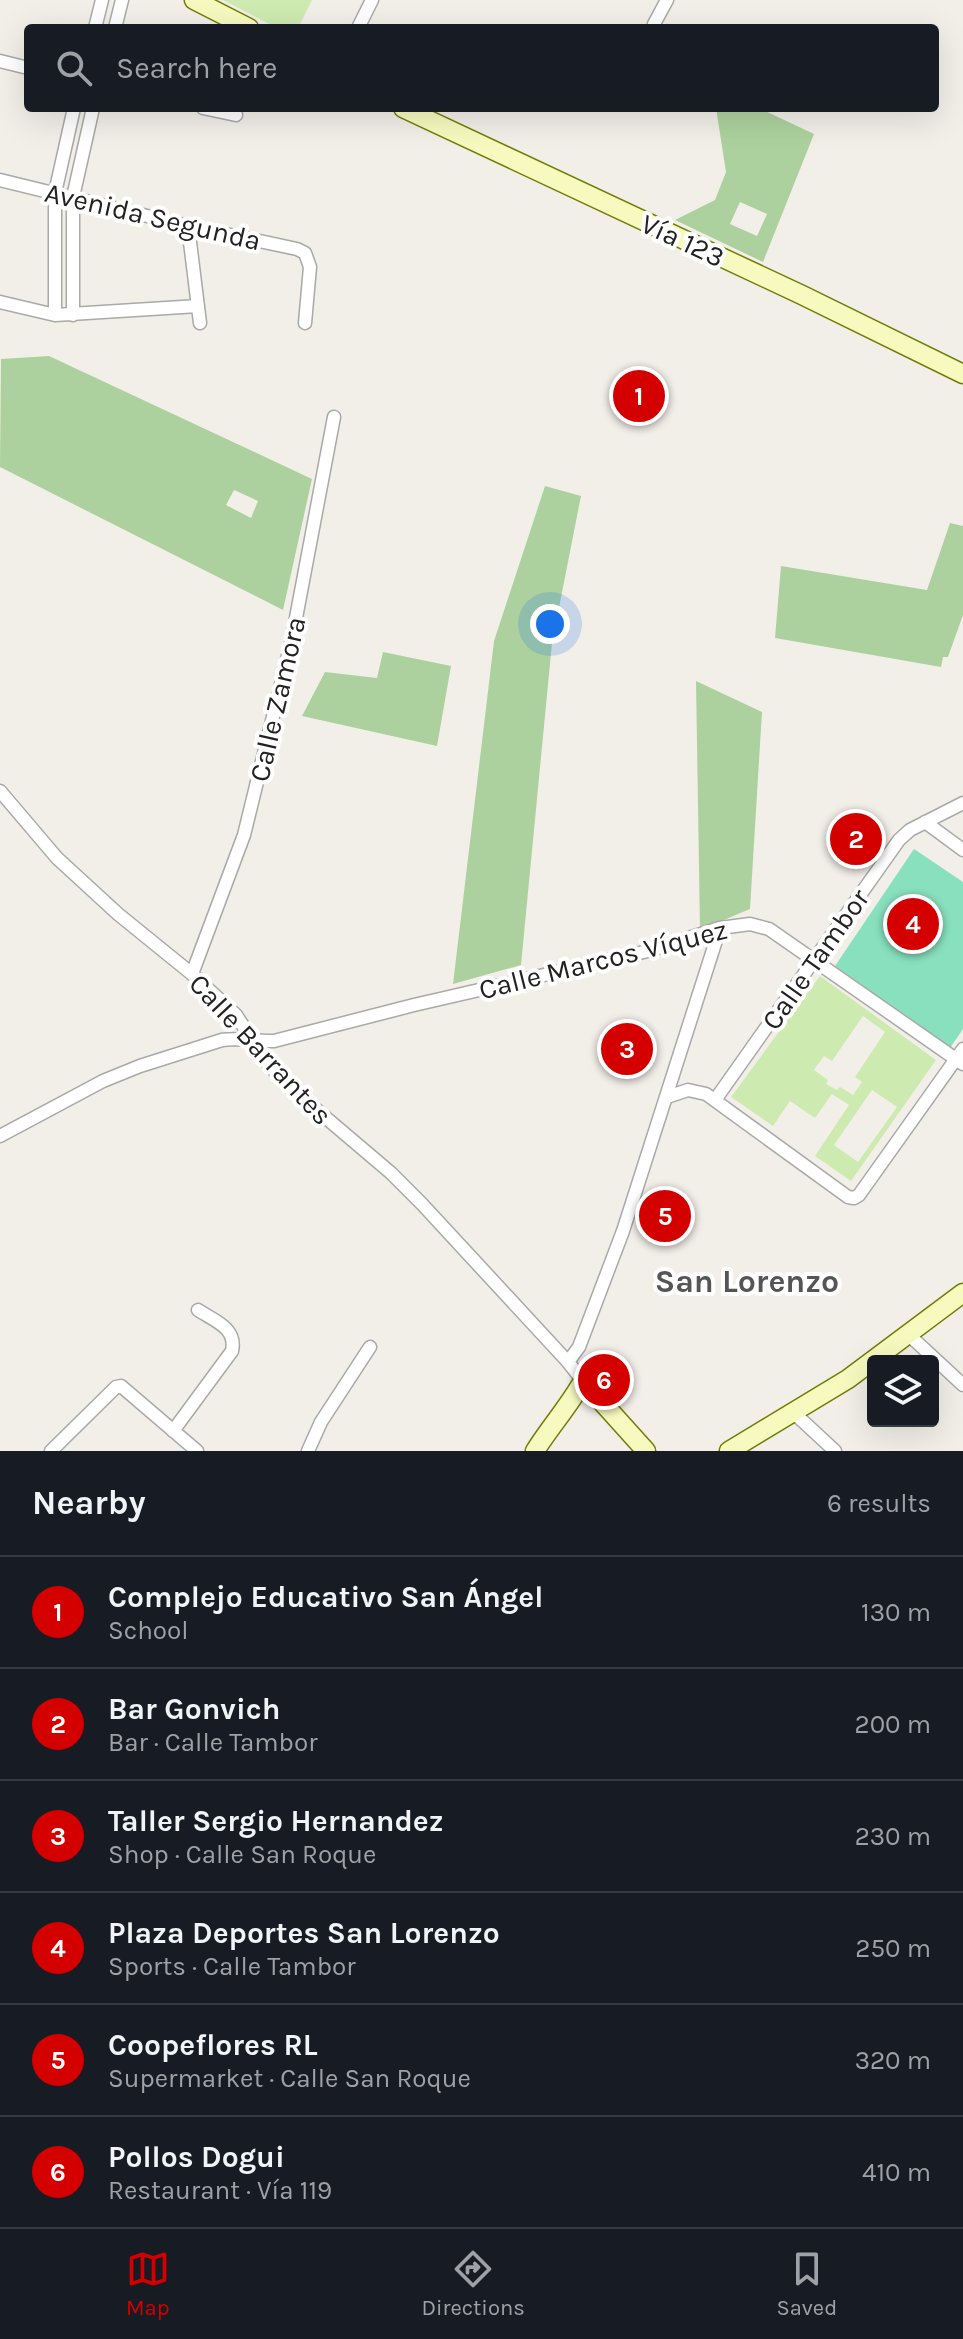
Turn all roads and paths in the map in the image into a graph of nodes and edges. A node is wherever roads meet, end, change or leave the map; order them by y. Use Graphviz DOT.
graph roads {
  1 [pos="102,0"];
  2 [pos="122,0"];
  3 [pos="194,0"];
  4 [pos="372,0"];
  5 [pos="667,0"];
  6 [pos="96,24"];
  7 [pos="116,24"];
  8 [pos="241,24"];
  9 [pos="360,24"];
  10 [pos="654,24"];
  11 [pos="0,61"];
  12 [pos="24,67"];
  13 [pos="73,112"];
  14 [pos="92,112"];
  15 [pos="222,112"];
  16 [pos="412,112"];
  17 [pos="236,115"];
  18 [pos="0,180"];
  19 [pos="55,193"];
  20 [pos="73,197"];
  21 [pos="188,226"];
  22 [pos="0,302"];
  23 [pos="198,306"];
  24 [pos="55,315"];
  25 [pos="73,315"];
  26 [pos="200,323"];
  27 [pos="305,323"];
  28 [pos="963,374"];
  29 [pos="334,417"];
  30 [pos="0,791"];
  31 [pos="963,803"];
  32 [pos="925,822"];
  33 [pos="963,850"];
  34 [pos="720,928"];
  35 [pos="814,961"];
  36 [pos="192,974"];
  37 [pos="253,1042"];
  38 [pos="963,1049"];
  39 [pos="959,1062"];
  40 [pos="667,1097"];
  41 [pos="715,1100"];
  42 [pos="0,1136"];
  43 [pos="963,1293"];
  44 [pos="198,1310"];
  45 [pos="909,1335"];
  46 [pos="370,1347"];
  47 [pos="568,1362"];
  48 [pos="583,1381"];
  49 [pos="963,1385"];
  50 [pos="794,1413"];
  51 [pos="173,1431"];
  52 [pos="51,1451"];
  53 [pos="197,1451"];
  54 [pos="308,1451"];
  55 [pos="535,1451"];
  56 [pos="646,1451"];
  57 [pos="729,1451"];
  58 [pos="835,1451"];
  1 -- 6 [label="street"];
  2 -- 7 [label="street"];
  3 -- 8 [label="main road"];
  4 -- 9 [label="street"];
  5 -- 10 [label="street"];
  11 -- 12 [label="street"];
  13 -- 19 [label="street"];
  14 -- 20 [label="street"];
  15 -- 17 [label="street"];
  16 -- 28 [label="main road, Vía 123"];
  18 -- 19 [label="street, Avenida Segunda"];
  19 -- 20 [label="street, Avenida Segunda"];
  19 -- 24 [label="street"];
  20 -- 21 [label="street, Avenida Segunda"];
  20 -- 25 [label="street"];
  21 -- 23 [label="street"];
  21 -- 27 [label="street, Avenida Segunda"];
  22 -- 24 [label="street"];
  23 -- 25 [label="street"];
  23 -- 26 [label="street"];
  24 -- 25 [label="street"];
  29 -- 36 [label="street, Calle Zamora"];
  30 -- 36 [label="street, Calle Barrantes"];
  31 -- 32 [label="street, Calle Tambor"];
  32 -- 33 [label="street"];
  32 -- 35 [label="street, Calle Tambor"];
  34 -- 35 [label="street, Calle Marcos Víquez"];
  34 -- 37 [label="street, Calle Marcos Víquez"];
  34 -- 40 [label="street"];
  35 -- 39 [label="street, Calle Marcos Víquez"];
  35 -- 41 [label="street, Calle Tambor"];
  36 -- 37 [label="street, Calle Barrantes"];
  37 -- 42 [label="street, Calle Marcos Víquez"];
  37 -- 47 [label="street, Calle Barrantes"];
  38 -- 39 [label="street"];
  39 -- 41 [label="street"];
  40 -- 41 [label="street"];
  40 -- 47 [label="street"];
  43 -- 45 [label="main road"];
  44 -- 51 [label="street"];
  45 -- 49 [label="street"];
  45 -- 50 [label="main road"];
  46 -- 54 [label="street"];
  47 -- 48 [label="street, Calle Barrantes"];
  48 -- 55 [label="main road"];
  48 -- 56 [label="main road"];
  50 -- 57 [label="main road"];
  50 -- 58 [label="street"];
  51 -- 52 [label="street"];
  51 -- 53 [label="street"];
}
